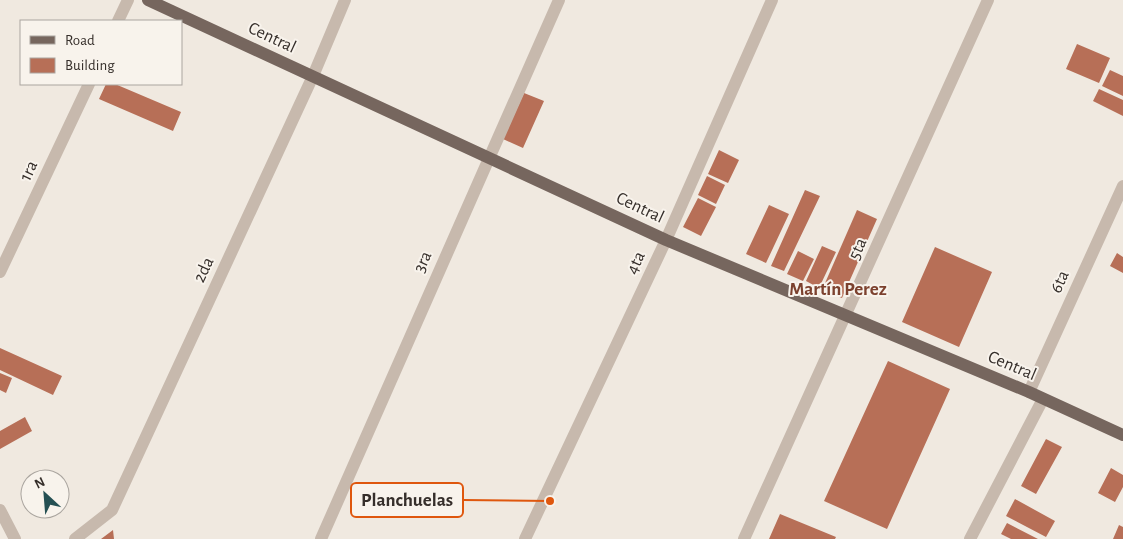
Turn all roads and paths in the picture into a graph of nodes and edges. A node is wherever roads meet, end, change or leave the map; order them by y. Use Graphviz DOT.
graph roads {
  1 [pos="128,0"];
  2 [pos="148,0"];
  3 [pos="345,0"];
  4 [pos="559,0"];
  5 [pos="772,0"];
  6 [pos="988,0"];
  7 [pos="118,20"];
  8 [pos="313,76"];
  9 [pos="89,85"];
  10 [pos="489,156"];
  11 [pos="1123,186"];
  12 [pos="666,240"];
  13 [pos="0,272"];
  14 [pos="846,317"];
  15 [pos="1029,392"];
  16 [pos="1043,398"];
  17 [pos="1123,435"];
  18 [pos="0,510"];
  19 [pos="16,539"];
  20 [pos="75,539"];
  21 [pos="321,539"];
  22 [pos="525,539"];
  23 [pos="744,539"];
  24 [pos="970,539"];
  1 -- 7 [label="street"];
  2 -- 8 [label="main road, Central"];
  3 -- 8 [label="street, 2da"];
  4 -- 10 [label="street, 3ra"];
  5 -- 12 [label="street, 4ta"];
  6 -- 14 [label="street, 5ta"];
  8 -- 10 [label="main road, Central"];
  8 -- 20 [label="street, 2da"];
  9 -- 13 [label="street, 1ra"];
  10 -- 12 [label="main road, Central"];
  10 -- 21 [label="street, 3ra"];
  11 -- 15 [label="street, 6ta"];
  12 -- 14 [label="main road, Central"];
  12 -- 22 [label="street, 4ta"];
  14 -- 15 [label="main road, Central"];
  14 -- 23 [label="street, 5ta"];
  15 -- 16 [label="main road, Central"];
  16 -- 17 [label="main road, Central"];
  16 -- 24 [label="street"];
  18 -- 19 [label="street"];
}
